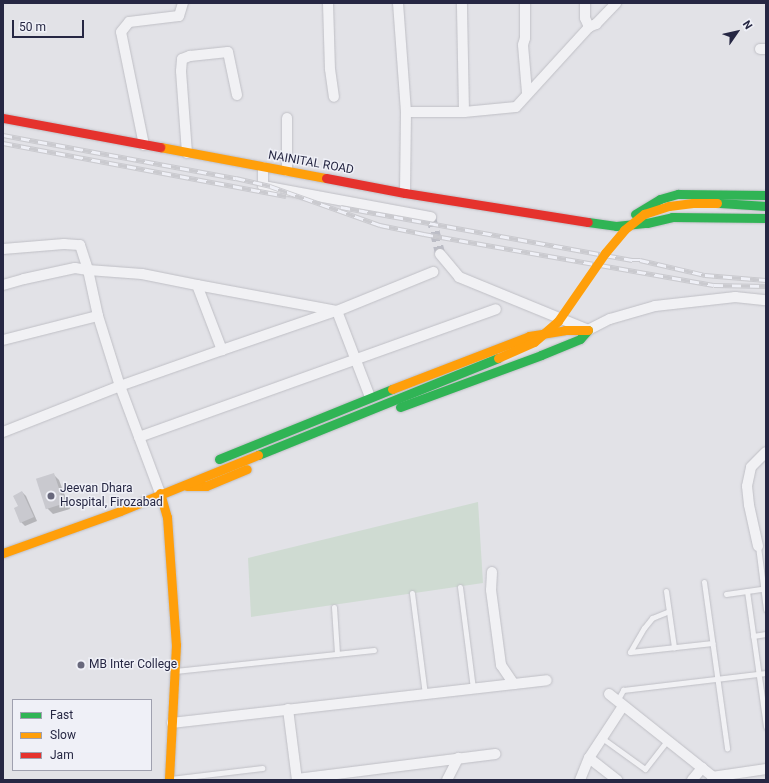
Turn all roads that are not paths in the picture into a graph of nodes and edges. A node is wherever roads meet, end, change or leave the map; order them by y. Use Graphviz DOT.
graph roads {
  1 [pos="183,3"];
  2 [pos="328,3"];
  3 [pos="398,3"];
  4 [pos="462,3"];
  5 [pos="525,3"];
  6 [pos="585,3"];
  7 [pos="616,3"];
  8 [pos="588,27"];
  9 [pos="526,93"];
  10 [pos="237,95"];
  11 [pos="334,97"];
  12 [pos="406,112"];
  13 [pos="464,112"];
  14 [pos="3,118"];
  15 [pos="287,118"];
  16 [pos="144,145"];
  17 [pos="187,153"];
  18 [pos="263,167"];
  19 [pos="287,171"];
  20 [pos="405,193"];
  21 [pos="766,195"];
  22 [pos="766,206"];
  23 [pos="644,208"];
  24 [pos="431,217"];
  25 [pos="766,218"];
  26 [pos="647,223"];
  27 [pos="616,226"];
  28 [pos="3,249"];
  29 [pos="440,254"];
  30 [pos="88,270"];
  31 [pos="433,272"];
  32 [pos="3,285"];
  33 [pos="197,285"];
  34 [pos="766,300"];
  35 [pos="496,309"];
  36 [pos="337,311"];
  37 [pos="98,316"];
  38 [pos="588,330"];
  39 [pos="3,340"];
  40 [pos="222,350"];
  41 [pos="355,361"];
  42 [pos="120,386"];
  43 [pos="370,397"];
  44 [pos="3,432"];
  45 [pos="139,437"];
  46 [pos="766,452"];
  47 [pos="211,463"];
  48 [pos="190,472"];
  49 [pos="179,486"];
  50 [pos="160,493"];
  51 [pos="758,546"];
  52 [pos="3,553"];
  53 [pos="492,572"];
  54 [pos="704,582"];
  55 [pos="460,587"];
  56 [pos="763,589"];
  57 [pos="666,591"];
  58 [pos="747,591"];
  59 [pos="412,593"];
  60 [pos="726,594"];
  61 [pos="334,607"];
  62 [pos="766,608"];
  63 [pos="669,611"];
  64 [pos="766,634"];
  65 [pos="753,636"];
  66 [pos="712,643"];
  67 [pos="674,647"];
  68 [pos="374,650"];
  69 [pos="337,654"];
  70 [pos="174,672"];
  71 [pos="766,673"];
  72 [pos="758,674"];
  73 [pos="717,679"];
  74 [pos="547,680"];
  75 [pos="514,684"];
  76 [pos="473,688"];
  77 [pos="425,694"];
  78 [pos="616,700"];
  79 [pos="288,709"];
  80 [pos="172,723"];
  81 [pos="766,727"];
  82 [pos="602,738"];
  83 [pos="667,741"];
  84 [pos="727,748"];
  85 [pos="495,754"];
  86 [pos="458,758"];
  87 [pos="589,758"];
  88 [pos="262,768"];
  89 [pos="702,768"];
  90 [pos="766,770"];
  91 [pos="747,776"];
  92 [pos="715,778"];
  93 [pos="169,779"];
  94 [pos="297,780"];
  95 [pos="447,780"];
  96 [pos="580,780"];
  97 [pos="617,780"];
  98 [pos="692,780"];
  1 -- 16 [label="street"];
  2 -- 11 [label="street"];
  3 -- 12 [label="street"];
  4 -- 13 [label="street"];
  5 -- 9 [label="street"];
  6 -- 8 [label="street"];
  7 -- 8 [label="street"];
  8 -- 9 [label="street"];
  9 -- 13 [label="street"];
  10 -- 17 [label="street"];
  12 -- 13 [label="street"];
  12 -- 20 [label="street"];
  14 -- 16 [label="street, NAINITAL ROAD"];
  15 -- 19 [label="street"];
  16 -- 17 [label="street, NAINITAL ROAD"];
  17 -- 18 [label="street, NAINITAL ROAD"];
  18 -- 19 [label="street, NAINITAL ROAD"];
  18 -- 24 [label="street"];
  19 -- 20 [label="street, NAINITAL ROAD"];
  20 -- 27 [label="street, NAINITAL ROAD"];
  21 -- 23 [label="street"];
  22 -- 49 [label="street, bridge"];
  23 -- 26 [label="street"];
  23 -- 27 [label="street"];
  25 -- 26 [label="street, NAINITAL ROAD"];
  26 -- 27 [label="street, NAINITAL ROAD"];
  28 -- 30 [label="street"];
  29 -- 38 [label="street"];
  30 -- 32 [label="street"];
  30 -- 33 [label="street"];
  30 -- 37 [label="street"];
  31 -- 36 [label="street"];
  33 -- 36 [label="street"];
  33 -- 40 [label="street"];
  34 -- 38 [label="street"];
  35 -- 41 [label="street"];
  36 -- 40 [label="street"];
  36 -- 41 [label="street"];
  37 -- 39 [label="street"];
  37 -- 42 [label="street"];
  38 -- 43 [label="street"];
  38 -- 49 [label="street"];
  40 -- 42 [label="street"];
  41 -- 43 [label="street"];
  41 -- 45 [label="street"];
  42 -- 44 [label="street"];
  42 -- 45 [label="street"];
  43 -- 47 [label="street"];
  45 -- 50 [label="street"];
  46 -- 51 [label="street"];
  48 -- 49 [label="street"];
  49 -- 50 [label="street"];
  50 -- 52 [label="street"];
  50 -- 70 [label="street"];
  51 -- 56 [label="lane"];
  53 -- 75 [label="street"];
  54 -- 66 [label="lane"];
  55 -- 76 [label="lane"];
  56 -- 58 [label="lane"];
  56 -- 62 [label="lane"];
  57 -- 63 [label="lane"];
  58 -- 60 [label="lane"];
  58 -- 65 [label="lane"];
  59 -- 77 [label="lane"];
  61 -- 69 [label="lane"];
  63 -- 67 [label="lane"];
  63 -- 67 [label="lane"];
  64 -- 65 [label="lane"];
  65 -- 72 [label="lane"];
  66 -- 67 [label="lane"];
  66 -- 73 [label="lane"];
  68 -- 69 [label="lane"];
  69 -- 70 [label="lane"];
  70 -- 80 [label="street"];
  71 -- 72 [label="lane"];
  72 -- 73 [label="lane"];
  72 -- 81 [label="lane"];
  73 -- 78 [label="lane"];
  73 -- 84 [label="lane"];
  74 -- 75 [label="street"];
  75 -- 76 [label="street"];
  76 -- 77 [label="street"];
  77 -- 79 [label="street"];
  78 -- 82 [label="street"];
  78 -- 83 [label="street"];
  79 -- 80 [label="street"];
  79 -- 94 [label="street"];
  80 -- 93 [label="street"];
  82 -- 83 [label="lane"];
  82 -- 87 [label="street"];
  83 -- 89 [label="street"];
  85 -- 86 [label="street"];
  86 -- 94 [label="street"];
  86 -- 95 [label="street"];
  87 -- 96 [label="street"];
  87 -- 97 [label="street"];
  88 -- 93 [label="lane"];
  89 -- 92 [label="street"];
  89 -- 98 [label="street"];
  90 -- 91 [label="street"];
  91 -- 92 [label="street"];
}
